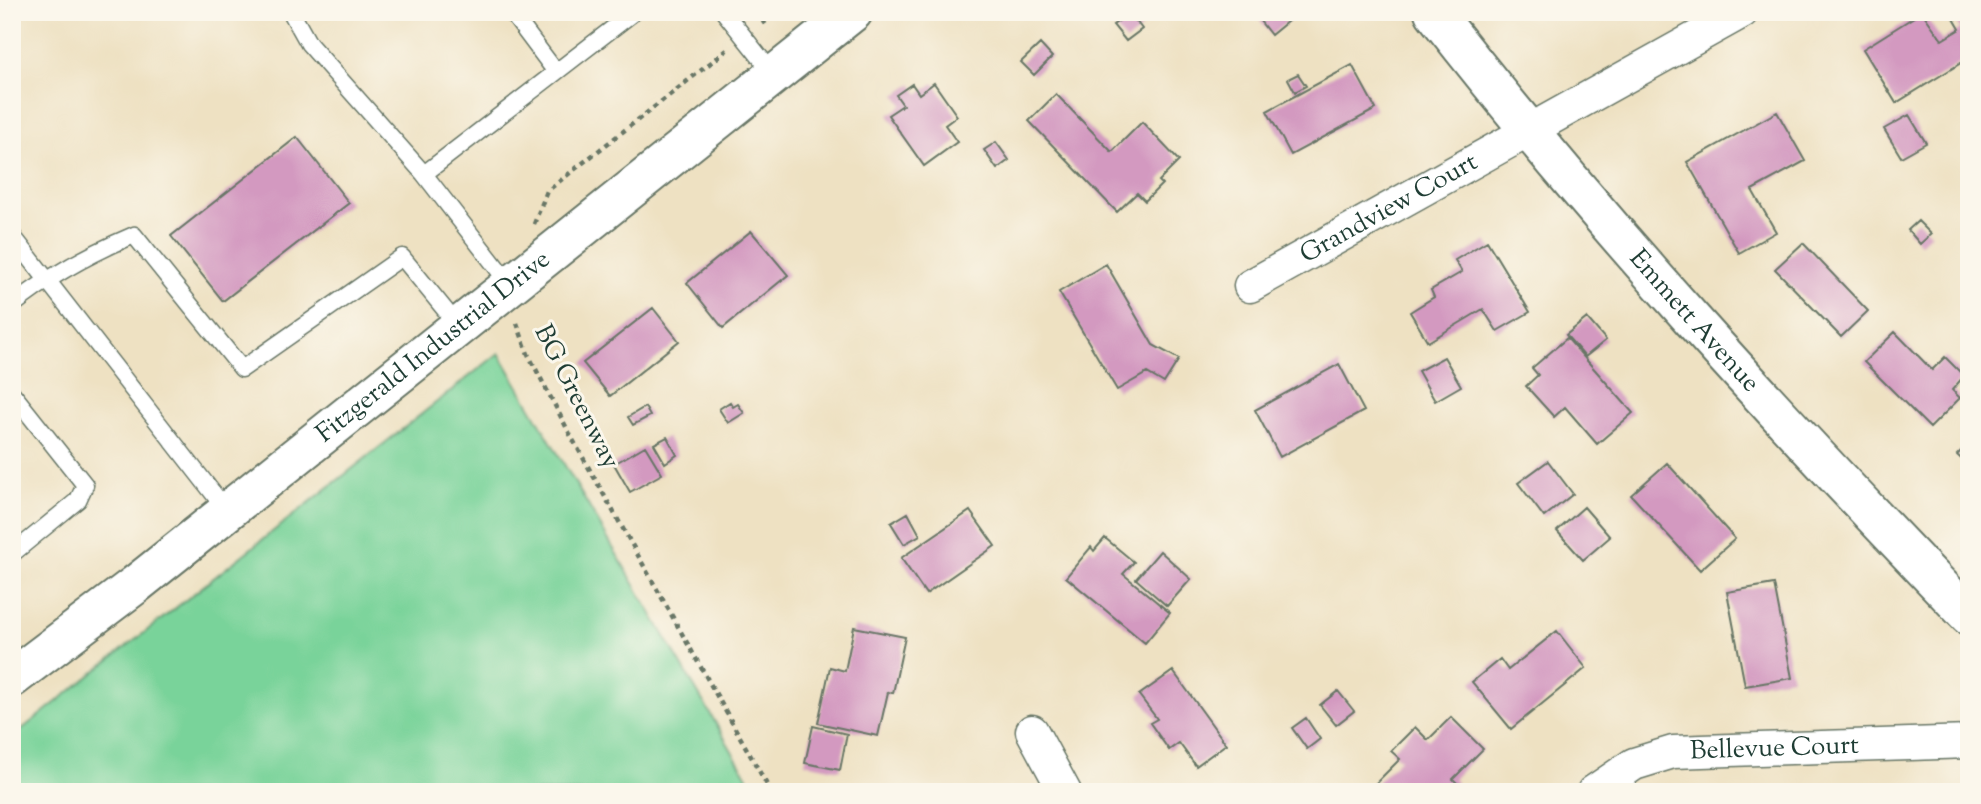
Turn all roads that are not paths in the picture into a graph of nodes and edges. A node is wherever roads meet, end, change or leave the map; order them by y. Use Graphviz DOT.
graph roads {
  1 [pos="291,12"];
  2 [pos="511,12"];
  3 [pos="634,12"];
  4 [pos="724,12"];
  5 [pos="853,12"];
  6 [pos="1434,12"];
  7 [pos="1742,12"];
  8 [pos="556,72"];
  9 [pos="775,76"];
  10 [pos="1527,131"];
  11 [pos="424,174"];
  12 [pos="12,236"];
  13 [pos="46,279"];
  14 [pos="514,284"];
  15 [pos="1250,286"];
  16 [pos="12,306"];
  17 [pos="459,327"];
  18 [pos="12,393"];
  19 [pos="227,512"];
  20 [pos="12,554"];
  21 [pos="1969,616"];
  22 [pos="12,678"];
  23 [pos="1032,731"];
  24 [pos="1969,742"];
  25 [pos="1065,792"];
  26 [pos="1593,792"];
  1 -- 11 [label="lane"];
  2 -- 8 [label="lane"];
  3 -- 8 [label="lane"];
  4 -- 9 [label="lane"];
  5 -- 9 [label="street, Fitzgerald Industrial Drive"];
  6 -- 10 [label="street, Emmett Avenue"];
  7 -- 10 [label="street, Grandview Court"];
  8 -- 11 [label="lane"];
  9 -- 14 [label="street, Fitzgerald Industrial Drive"];
  10 -- 15 [label="street, Grandview Court"];
  10 -- 21 [label="street, Emmett Avenue"];
  11 -- 14 [label="lane"];
  12 -- 13 [label="lane"];
  13 -- 16 [label="lane"];
  13 -- 17 [label="lane"];
  13 -- 19 [label="lane"];
  14 -- 17 [label="street, Fitzgerald Industrial Drive"];
  17 -- 19 [label="street, Fitzgerald Industrial Drive"];
  18 -- 20 [label="lane"];
  19 -- 22 [label="street, Fitzgerald Industrial Drive"];
  23 -- 25 [label="street"];
  24 -- 26 [label="street, Bellevue Court"];
}
